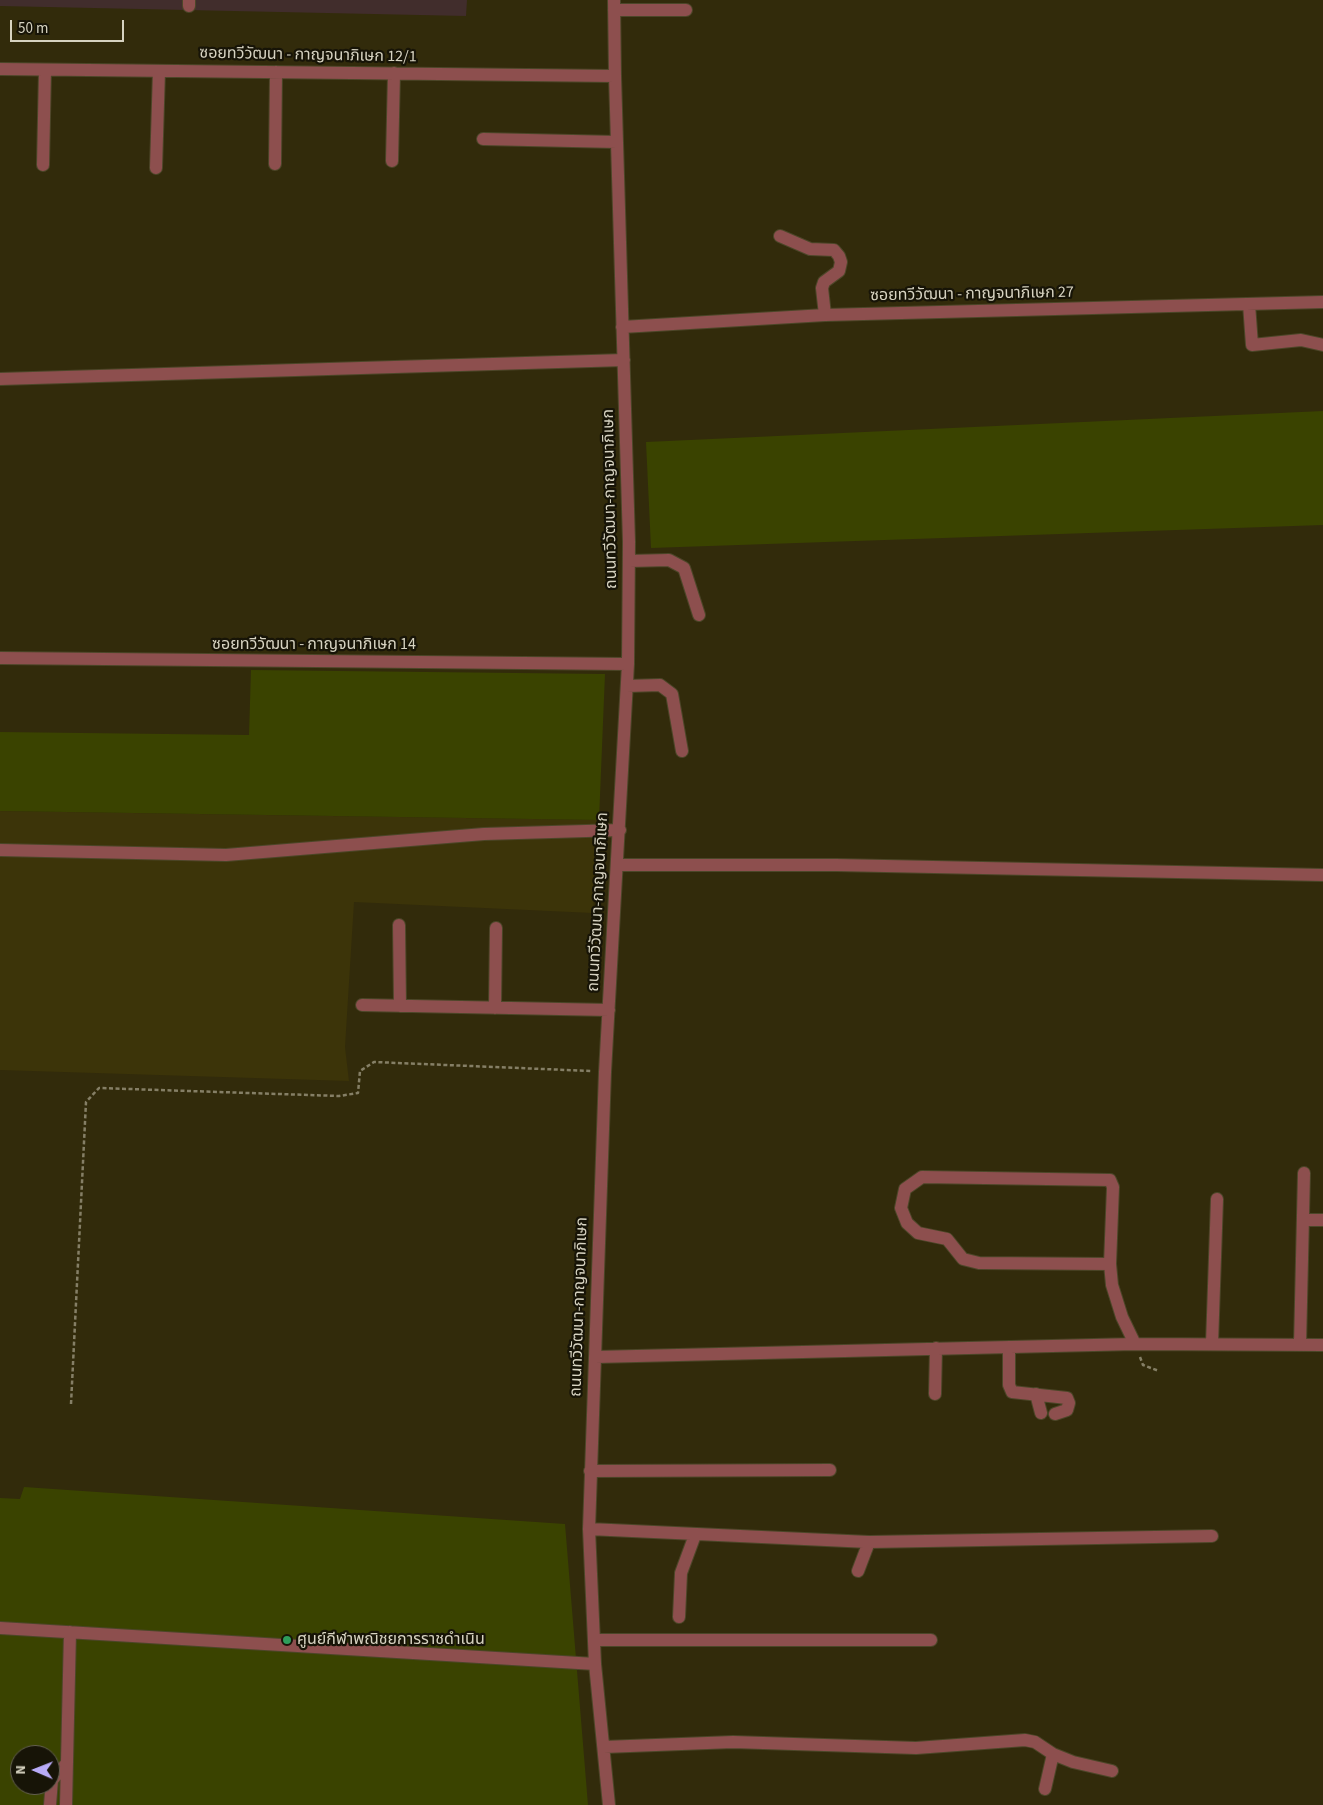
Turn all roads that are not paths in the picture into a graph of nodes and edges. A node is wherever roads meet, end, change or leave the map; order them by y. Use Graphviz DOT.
graph roads {
  1 [pos="614,5"];
  2 [pos="686,10"];
  3 [pos="0,69"];
  4 [pos="45,70"];
  5 [pos="159,71"];
  6 [pos="276,72"];
  7 [pos="394,73"];
  8 [pos="615,76"];
  9 [pos="483,139"];
  10 [pos="617,142"];
  11 [pos="392,161"];
  12 [pos="275,164"];
  13 [pos="42,165"];
  14 [pos="156,168"];
  15 [pos="780,236"];
  16 [pos="1323,302"];
  17 [pos="1249,304"];
  18 [pos="825,315"];
  19 [pos="622,327"];
  20 [pos="1323,345"];
  21 [pos="624,360"];
  22 [pos="0,379"];
  23 [pos="629,561"];
  24 [pos="699,615"];
  25 [pos="0,658"];
  26 [pos="628,664"];
  27 [pos="627,686"];
  28 [pos="682,751"];
  29 [pos="620,830"];
  30 [pos="0,850"];
  31 [pos="618,866"];
  32 [pos="1323,875"];
  33 [pos="400,925"];
  34 [pos="496,928"];
  35 [pos="362,1005"];
  36 [pos="400,1006"];
  37 [pos="495,1008"];
  38 [pos="609,1010"];
  39 [pos="1304,1173"];
  40 [pos="1218,1199"];
  41 [pos="1303,1220"];
  42 [pos="1323,1220"];
  43 [pos="1110,1264"];
  44 [pos="1135,1344"];
  45 [pos="1212,1344"];
  46 [pos="1300,1345"];
  47 [pos="1323,1345"];
  48 [pos="1009,1347"];
  49 [pos="936,1348"];
  50 [pos="595,1357"];
  51 [pos="935,1394"];
  52 [pos="1036,1394"];
  53 [pos="1041,1413"];
  54 [pos="1055,1414"];
  55 [pos="830,1470"];
  56 [pos="590,1471"];
  57 [pos="589,1529"];
  58 [pos="695,1535"];
  59 [pos="1212,1536"];
  60 [pos="869,1542"];
  61 [pos="858,1571"];
  62 [pos="679,1617"];
  63 [pos="0,1628"];
  64 [pos="70,1632"];
  65 [pos="594,1640"];
  66 [pos="931,1640"];
  67 [pos="595,1664"];
  68 [pos="604,1747"];
  69 [pos="1053,1754"];
  70 [pos="67,1763"];
  71 [pos="1112,1772"];
  72 [pos="1045,1788"];
  73 [pos="50,1805"];
  74 [pos="66,1805"];
  75 [pos="609,1805"];
  1 -- 2 [label="street"];
  1 -- 8 [label="street, ถนนทวีวัฒนา-กาญจนาภิเษก"];
  3 -- 4 [label="street, ซอยทวีวัฒนา - กาญจนาภิเษก 12/1"];
  4 -- 5 [label="street, ซอยทวีวัฒนา - กาญจนาภิเษก 12/1"];
  4 -- 13 [label="street"];
  5 -- 6 [label="street, ซอยทวีวัฒนา - กาญจนาภิเษก 12/1"];
  5 -- 14 [label="street"];
  6 -- 7 [label="street, ซอยทวีวัฒนา - กาญจนาภิเษก 12/1"];
  6 -- 12 [label="street"];
  7 -- 8 [label="street, ซอยทวีวัฒนา - กาญจนาภิเษก 12/1"];
  7 -- 11 [label="street"];
  8 -- 10 [label="street, ถนนทวีวัฒนา-กาญจนาภิเษก"];
  9 -- 10 [label="street"];
  10 -- 19 [label="street, ถนนทวีวัฒนา-กาญจนาภิเษก"];
  15 -- 18 [label="street"];
  16 -- 17 [label="street, ซอยทวีวัฒนา - กาญจนาภิเษก 27"];
  17 -- 18 [label="street, ซอยทวีวัฒนา - กาญจนาภิเษก 27"];
  17 -- 20 [label="street"];
  18 -- 19 [label="street, ซอยทวีวัฒนา - กาญจนาภิเษก 27"];
  19 -- 21 [label="street, ถนนทวีวัฒนา-กาญจนาภิเษก"];
  21 -- 22 [label="street"];
  21 -- 23 [label="street, ถนนทวีวัฒนา-กาญจนาภิเษก"];
  23 -- 24 [label="street"];
  23 -- 26 [label="street, ถนนทวีวัฒนา-กาญจนาภิเษก"];
  25 -- 26 [label="street, ซอยทวีวัฒนา - กาญจนาภิเษก 14"];
  26 -- 27 [label="street, ถนนทวีวัฒนา-กาญจนาภิเษก"];
  27 -- 28 [label="street"];
  27 -- 29 [label="street, ถนนทวีวัฒนา-กาญจนาภิเษก"];
  29 -- 30 [label="street"];
  29 -- 31 [label="street, ถนนทวีวัฒนา-กาญจนาภิเษก"];
  31 -- 32 [label="street"];
  31 -- 38 [label="street, ถนนทวีวัฒนา-กาญจนาภิเษก"];
  33 -- 36 [label="street"];
  34 -- 37 [label="street"];
  35 -- 36 [label="street"];
  36 -- 37 [label="street"];
  37 -- 38 [label="street"];
  38 -- 50 [label="street, ถนนทวีวัฒนา-กาญจนาภิเษก"];
  39 -- 41 [label="street"];
  40 -- 45 [label="street"];
  41 -- 42 [label="street"];
  41 -- 46 [label="street"];
  43 -- 43 [label="street"];
  43 -- 44 [label="street"];
  44 -- 45 [label="street"];
  44 -- 48 [label="street"];
  45 -- 46 [label="street"];
  46 -- 47 [label="street"];
  48 -- 49 [label="street"];
  48 -- 52 [label="street"];
  49 -- 50 [label="street"];
  49 -- 51 [label="street"];
  50 -- 56 [label="street, ถนนทวีวัฒนา-กาญจนาภิเษก"];
  52 -- 53 [label="street"];
  52 -- 54 [label="street"];
  55 -- 56 [label="street"];
  56 -- 57 [label="street, ถนนทวีวัฒนา-กาญจนาภิเษก"];
  57 -- 58 [label="street"];
  57 -- 65 [label="street, ถนนทวีวัฒนา-กาญจนาภิเษก"];
  58 -- 60 [label="street"];
  58 -- 62 [label="street"];
  59 -- 60 [label="street"];
  60 -- 61 [label="street"];
  63 -- 64 [label="street"];
  64 -- 67 [label="street"];
  64 -- 70 [label="street"];
  65 -- 66 [label="street"];
  65 -- 67 [label="street, ถนนทวีวัฒนา-กาญจนาภิเษก"];
  67 -- 68 [label="street, ถนนทวีวัฒนา-กาญจนาภิเษก"];
  68 -- 69 [label="street"];
  68 -- 75 [label="street, ถนนทวีวัฒนา-กาญจนาภิเษก"];
  69 -- 71 [label="street"];
  69 -- 72 [label="street"];
  70 -- 73 [label="street"];
  70 -- 74 [label="street"];
}
